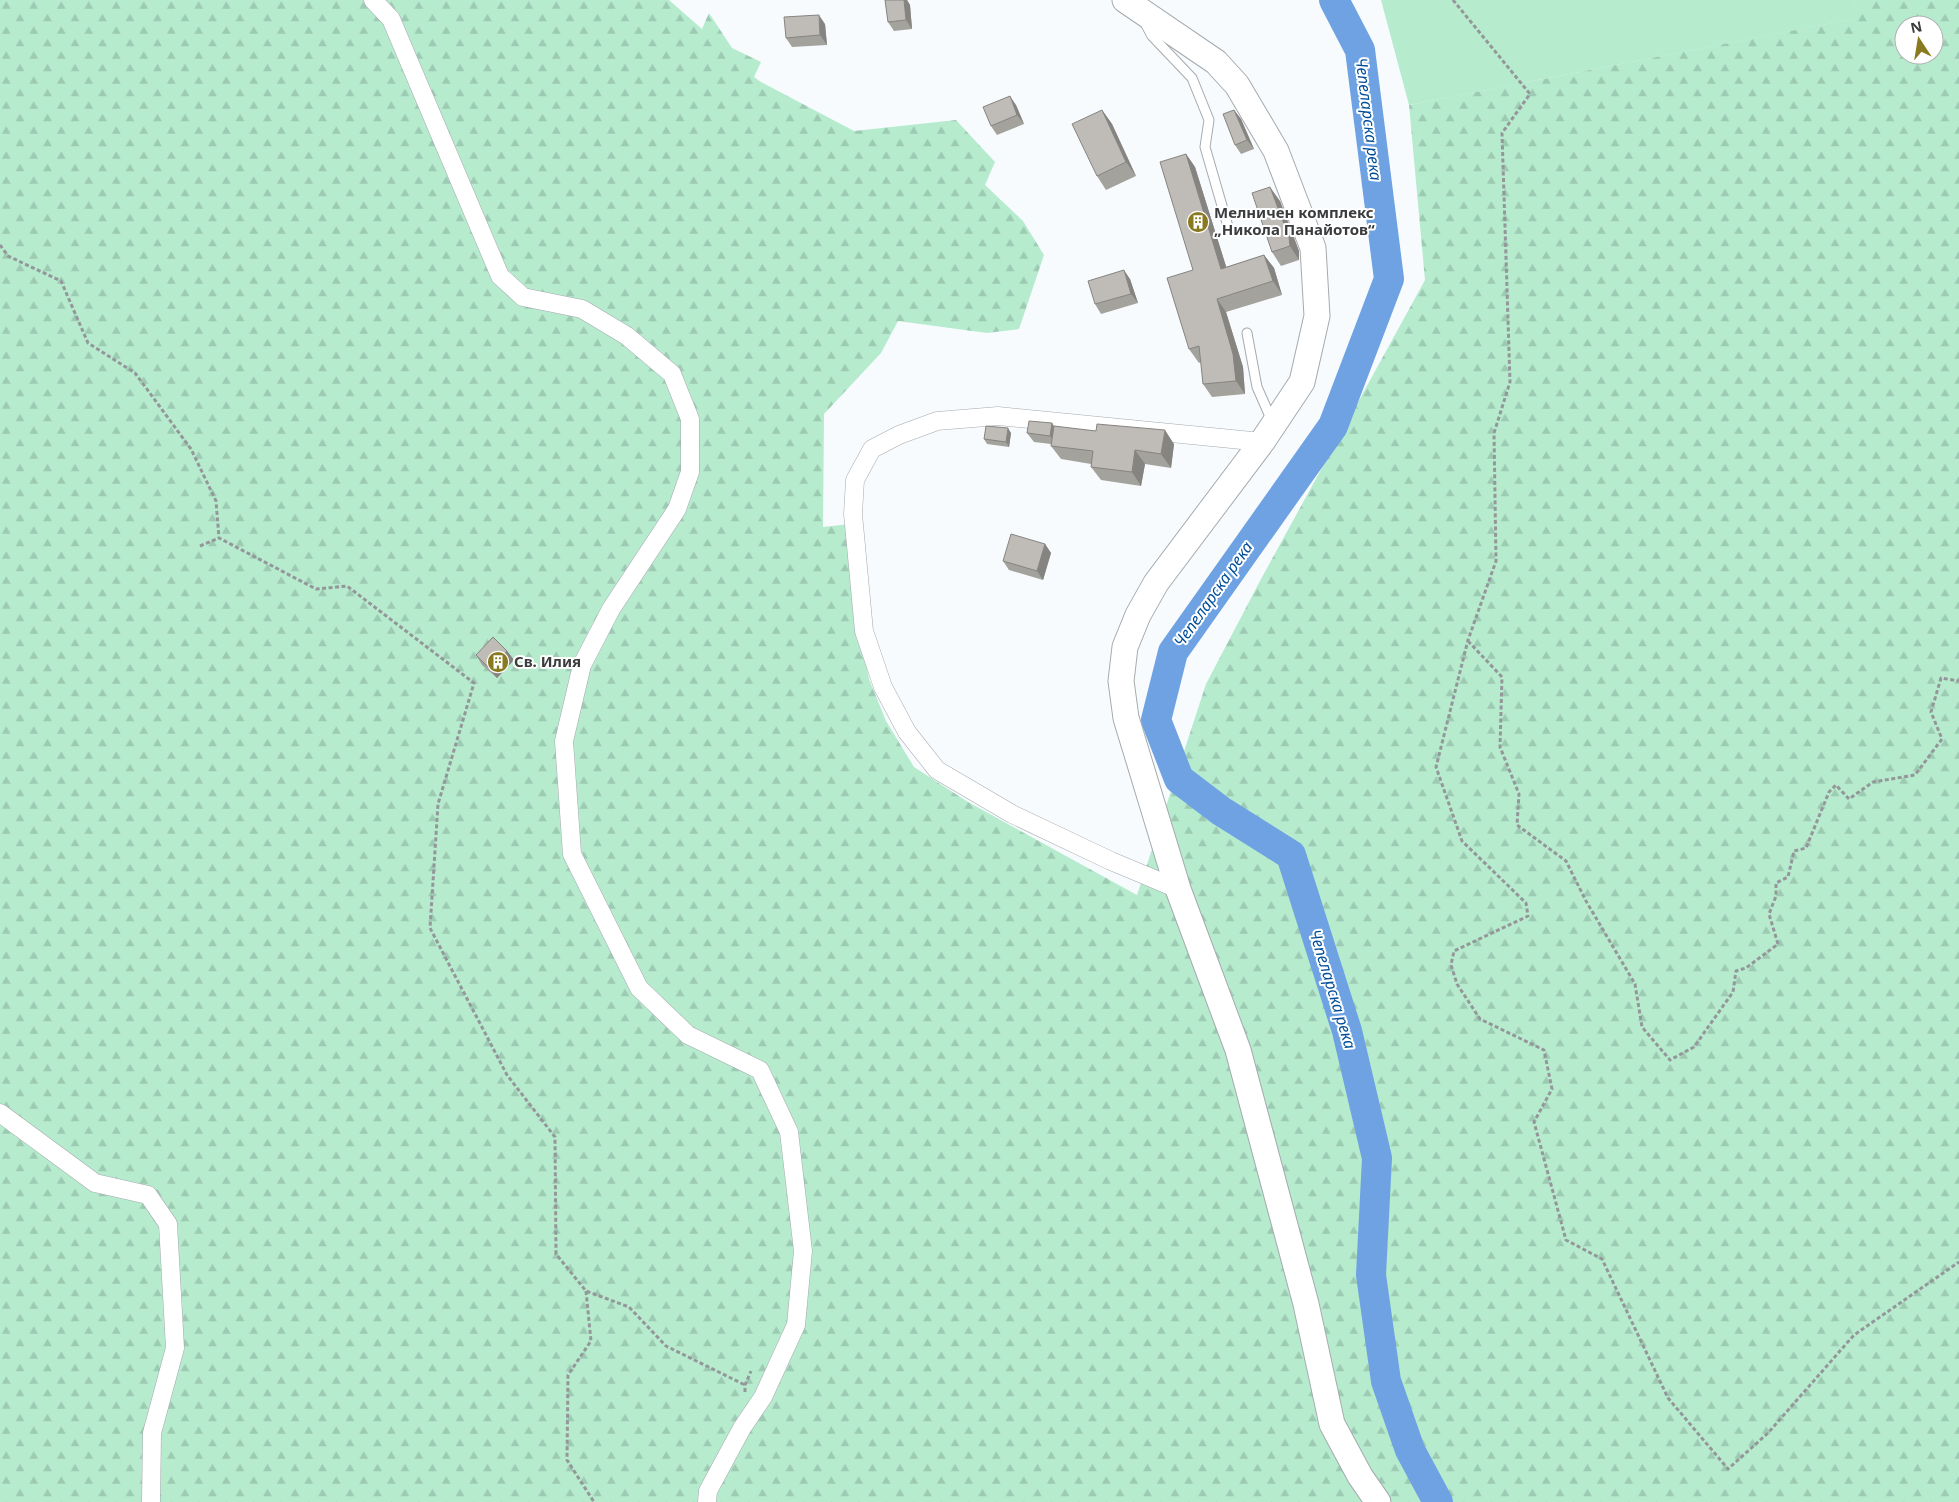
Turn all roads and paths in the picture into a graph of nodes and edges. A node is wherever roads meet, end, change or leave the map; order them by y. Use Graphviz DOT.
graph roads {
  1 [pos="373,0"];
  2 [pos="1453,0"];
  3 [pos="1131,4"];
  4 [pos="1229,230"];
  5 [pos="0,245"];
  6 [pos="1247,333"];
  7 [pos="1268,434"];
  8 [pos="219,538"];
  9 [pos="200,546"];
  10 [pos="1468,640"];
  11 [pos="1959,681"];
  12 [pos="1178,889"];
  13 [pos="0,1113"];
  14 [pos="1959,1262"];
  15 [pos="586,1291"];
  16 [pos="751,1371"];
  17 [pos="151,1502"];
  18 [pos="594,1502"];
  19 [pos="706,1502"];
  20 [pos="1378,1502"];
  1 -- 19 [label="street"];
  2 -- 10 [label="path"];
  3 -- 4 [label="lane"];
  3 -- 7 [label="main road"];
  5 -- 8 [label="path"];
  6 -- 7 [label="lane"];
  7 -- 12 [label="main road"];
  7 -- 12 [label="street"];
  8 -- 9 [label="path"];
  8 -- 15 [label="path"];
  10 -- 11 [label="path"];
  10 -- 14 [label="path"];
  12 -- 20 [label="main road"];
  13 -- 17 [label="street"];
  15 -- 16 [label="path"];
  15 -- 18 [label="path"];
}
